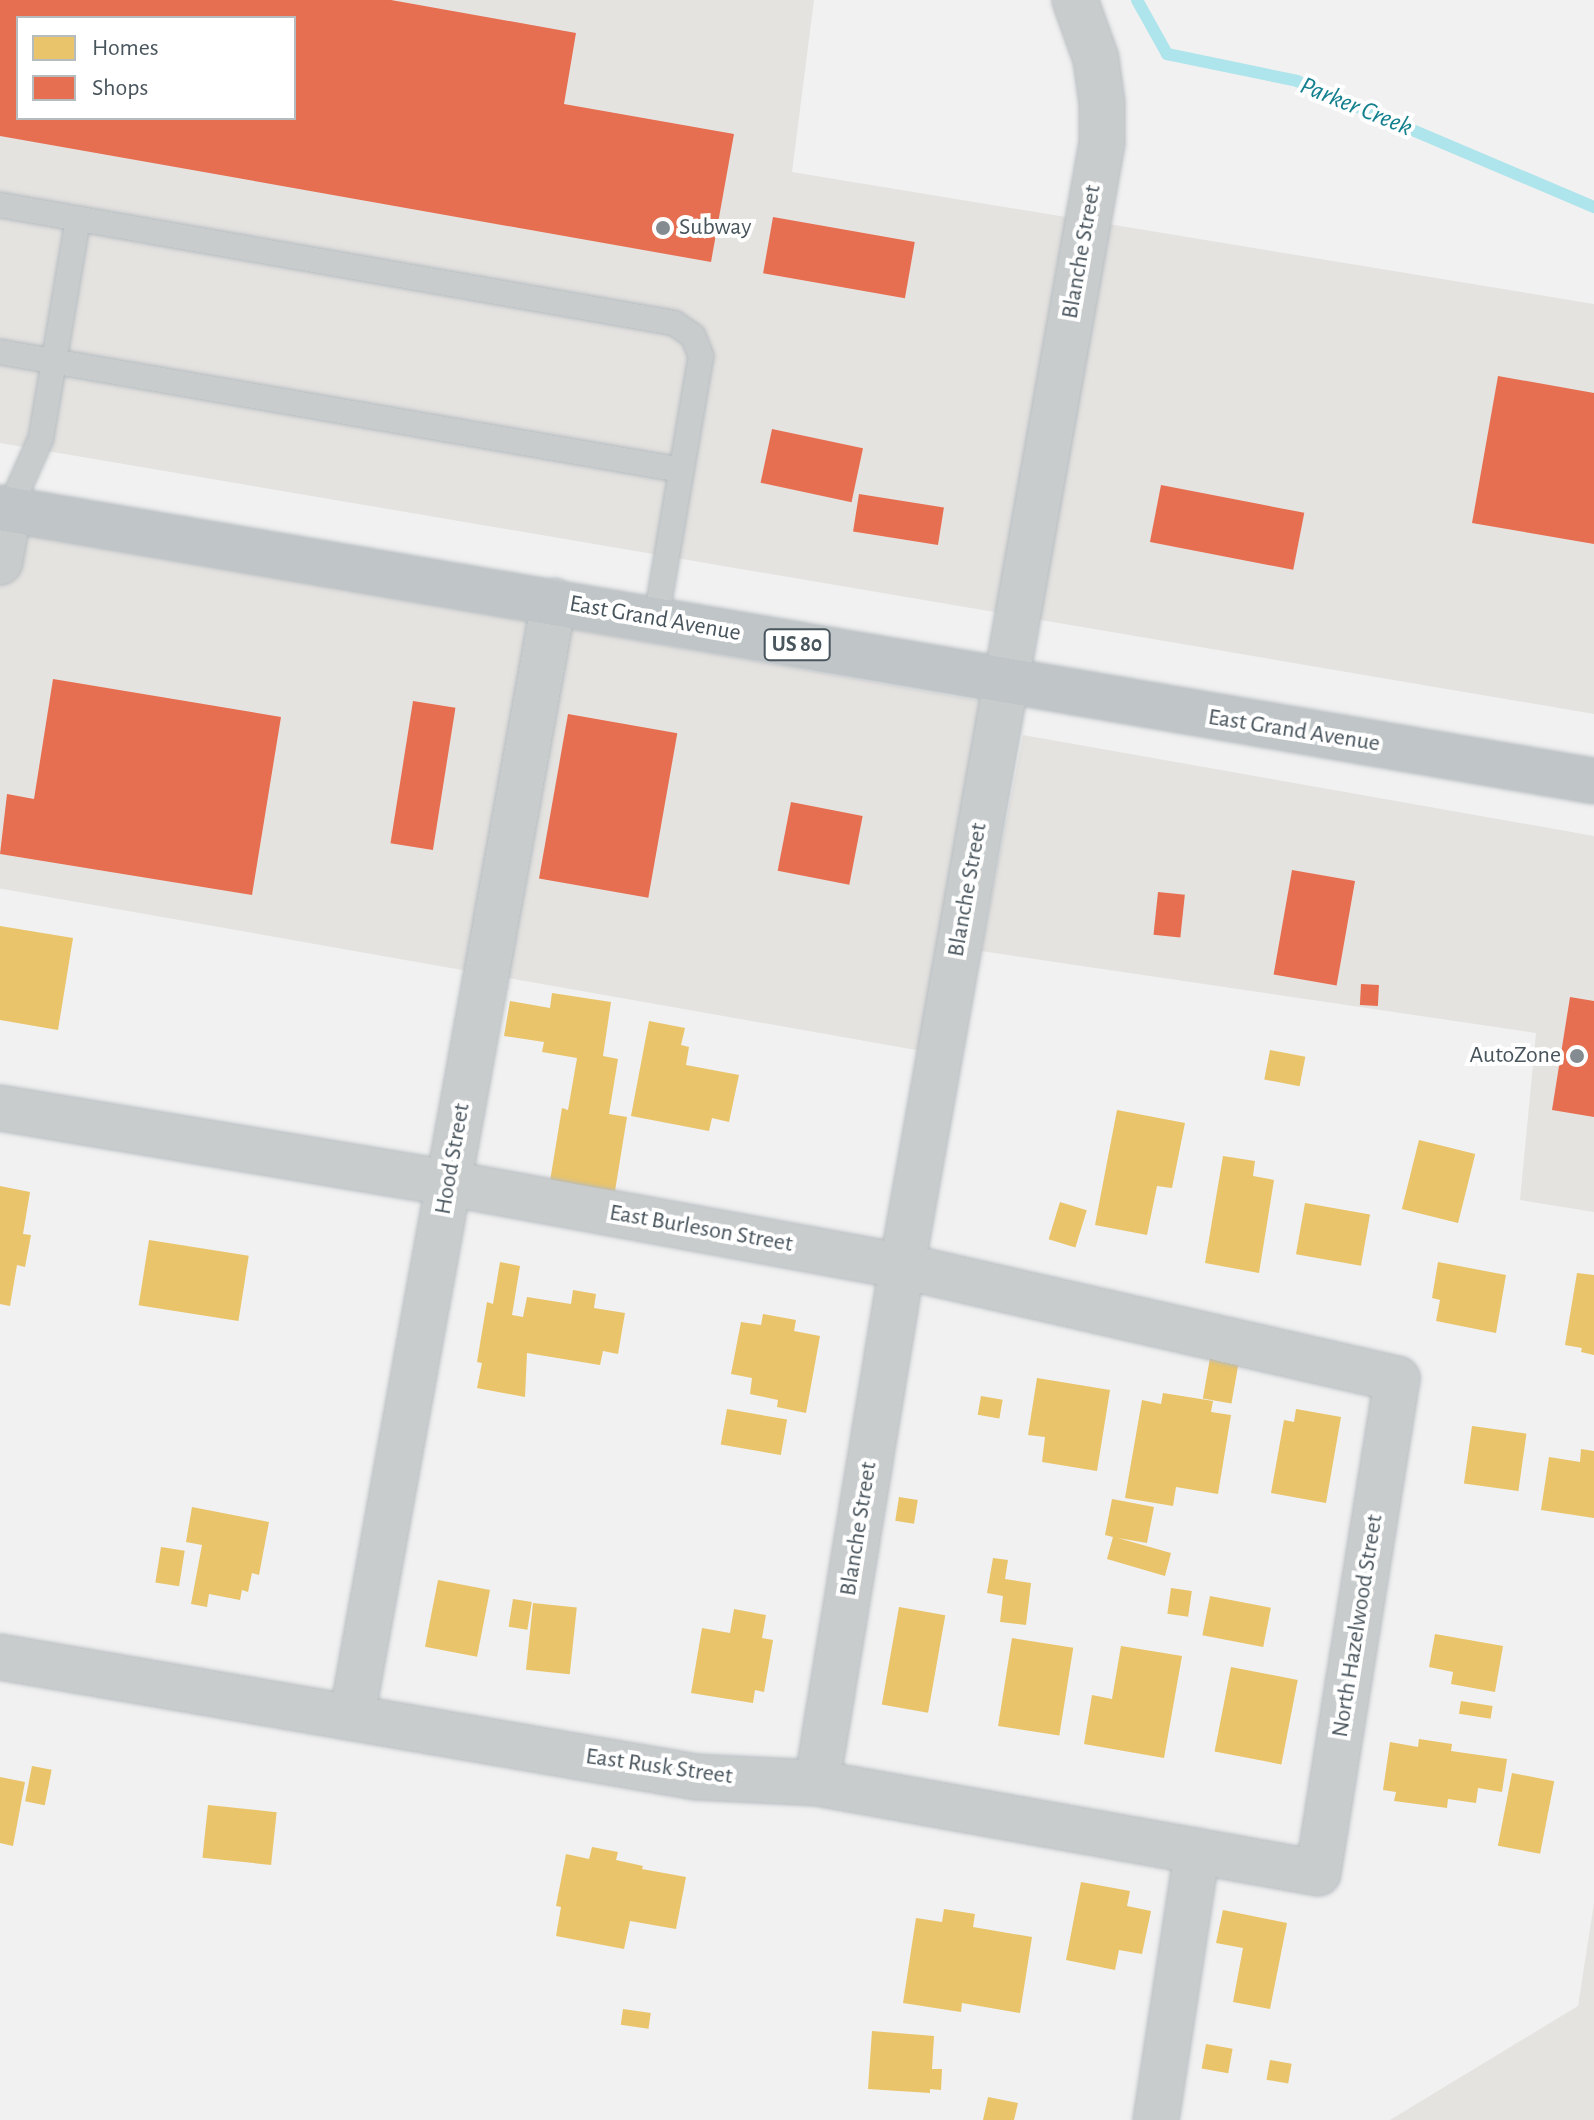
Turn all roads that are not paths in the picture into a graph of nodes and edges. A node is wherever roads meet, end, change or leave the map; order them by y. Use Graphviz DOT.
graph roads {
  1 [pos="1075,0"];
  2 [pos="0,205"];
  3 [pos="78,219"];
  4 [pos="0,352"];
  5 [pos="54,362"];
  6 [pos="681,470"];
  7 [pos="4,509"];
  8 [pos="0,562"];
  9 [pos="554,601"];
  10 [pos="656,619"];
  11 [pos="1004,682"];
  12 [pos="1594,781"];
  13 [pos="0,1108"];
  14 [pos="448,1183"];
  15 [pos="902,1266"];
  16 [pos="1397,1379"];
  17 [pos="0,1657"];
  18 [pos="352,1716"];
  19 [pos="817,1783"];
  20 [pos="1197,1851"];
  21 [pos="1318,1873"];
  22 [pos="1156,2120"];
  1 -- 11 [label="street, Blanche Street"];
  2 -- 3 [label="lane"];
  3 -- 5 [label="lane"];
  3 -- 6 [label="lane"];
  4 -- 5 [label="lane"];
  5 -- 6 [label="lane"];
  5 -- 7 [label="lane"];
  6 -- 10 [label="lane"];
  7 -- 8 [label="street"];
  7 -- 9 [label="highway, East Grand Avenue / US 80"];
  9 -- 10 [label="highway, East Grand Avenue / US 80"];
  9 -- 14 [label="street, Hood Street"];
  10 -- 11 [label="highway, East Grand Avenue / US 80"];
  11 -- 12 [label="highway, East Grand Avenue / US 80"];
  11 -- 15 [label="street, Blanche Street"];
  13 -- 14 [label="street, East Burleson Street"];
  14 -- 15 [label="street, East Burleson Street"];
  14 -- 18 [label="street, Hood Street"];
  15 -- 16 [label="street, East Burleson Street"];
  15 -- 19 [label="street, Blanche Street"];
  16 -- 21 [label="street, North Hazelwood Street"];
  17 -- 18 [label="street, East Rusk Street"];
  18 -- 19 [label="street, East Rusk Street"];
  19 -- 20 [label="street, East Rusk Street"];
  20 -- 21 [label="street, East Rusk Street"];
  20 -- 22 [label="street"];
}
